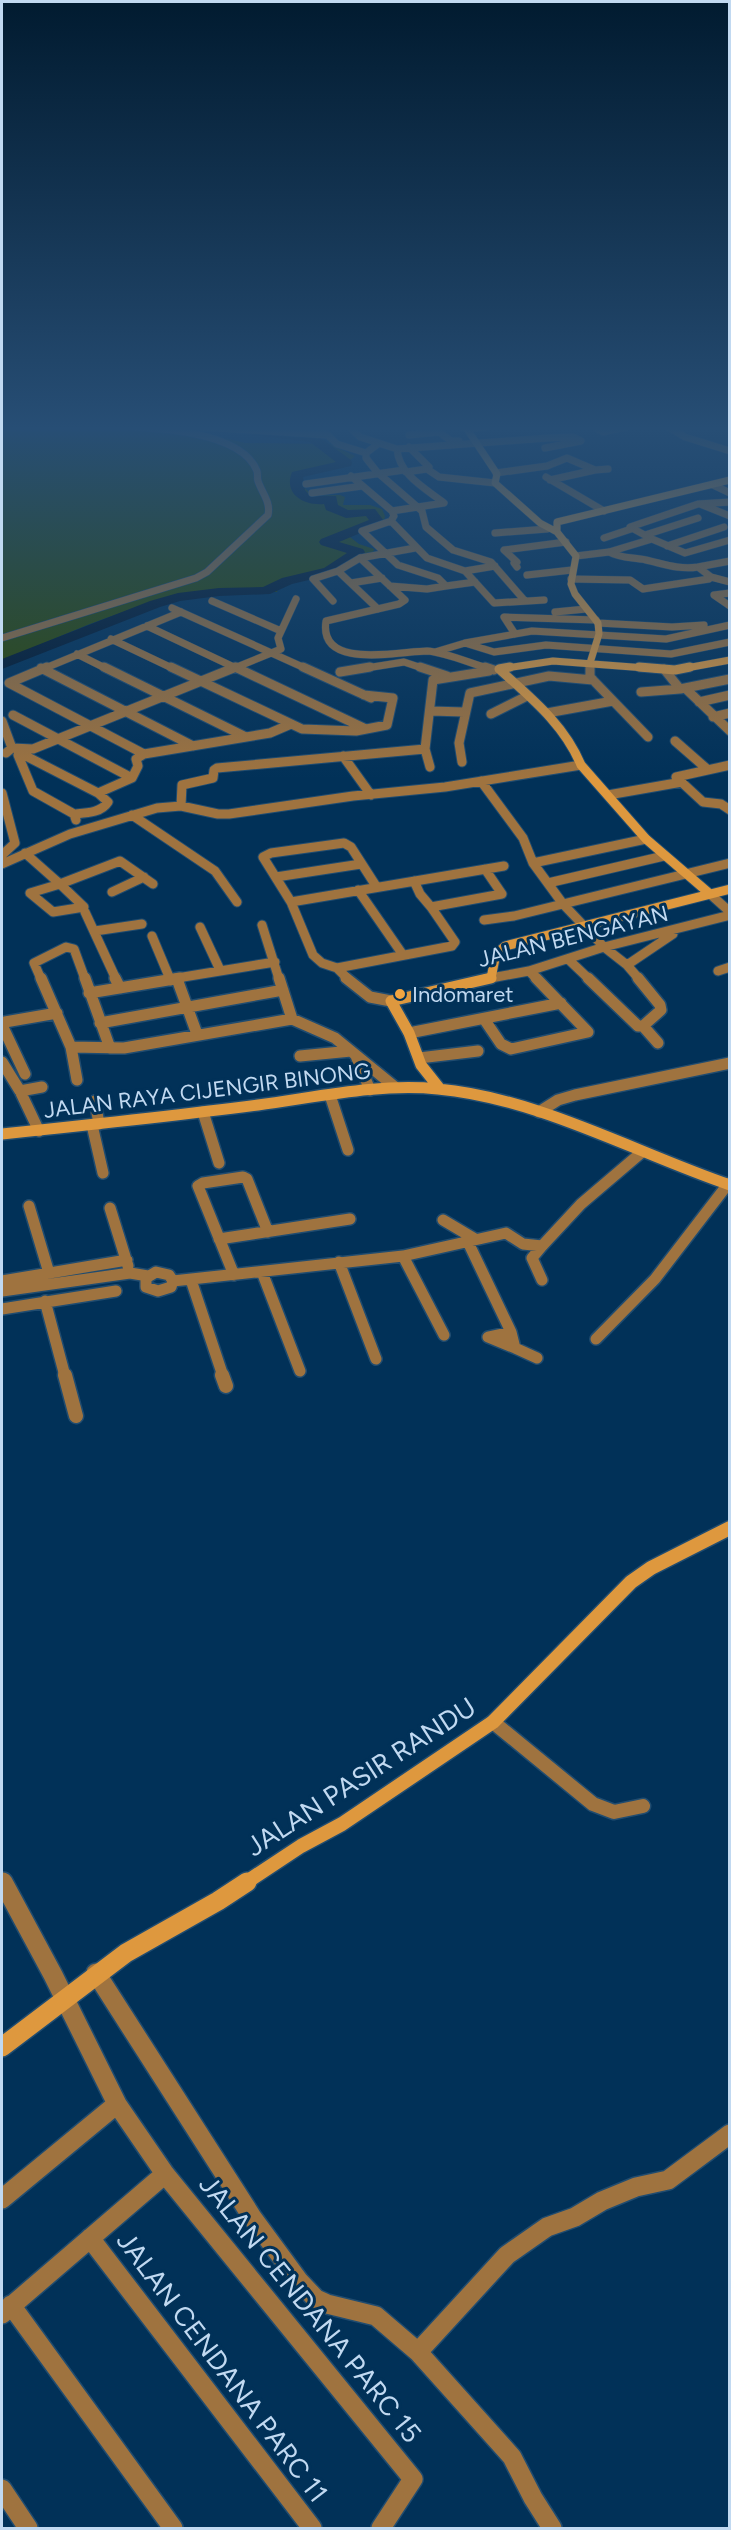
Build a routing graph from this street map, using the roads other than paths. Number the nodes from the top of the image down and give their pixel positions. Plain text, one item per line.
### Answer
1 (238, 543) edge
2 (376, 543) edge
3 (411, 543) edge
4 (445, 543) edge
5 (499, 543) edge
6 (558, 543) edge
7 (567, 543) edge
8 (632, 543) edge
9 (661, 543) edge
10 (677, 543) edge
11 (719, 543) edge
12 (667, 546) junction
13 (415, 548) junction
14 (504, 550) junction
15 (386, 552) junction
16 (609, 552) junction
17 (576, 556) junction
18 (360, 558) junction
19 (729, 561) edge
20 (495, 566) junction
21 (517, 567) dead end
22 (698, 567) junction
23 (572, 570) junction
24 (338, 571) junction
25 (465, 571) junction
26 (527, 575) dead end
27 (711, 577) junction
28 (382, 578) junction
29 (571, 579) junction
30 (475, 582) junction
31 (729, 582) edge
32 (351, 583) junction
33 (390, 586) junction
34 (446, 586) junction
35 (427, 589) junction
36 (729, 593) edge
37 (297, 599) dead end
38 (405, 600) junction
39 (543, 600) dead end
40 (212, 601) dead end
41 (333, 601) dead end
42 (525, 601) junction
43 (494, 603) junction
44 (729, 606) edge
45 (172, 608) dead end
46 (378, 609) junction
47 (586, 609) junction
48 (181, 612) junction
49 (504, 617) junction
50 (522, 617) junction
51 (597, 622) junction
52 (729, 624) edge
53 (147, 626) junction
54 (281, 631) junction
55 (515, 634) junction
56 (599, 634) junction
57 (2, 638) edge
58 (111, 639) junction
59 (729, 642) edge
60 (465, 643) junction
61 (596, 648) junction
62 (435, 652) junction
63 (271, 653) junction
64 (77, 654) junction
65 (729, 660) edge
66 (590, 663) junction
67 (235, 667) junction
68 (41, 668) junction
69 (496, 669) junction
70 (664, 669) junction
71 (340, 672) dead end
72 (452, 677) junction
73 (729, 679) edge
74 (594, 680) junction
75 (200, 681) junction
76 (513, 682) junction
77 (682, 688) junction
78 (641, 692) dead end
79 (729, 695) edge
80 (164, 696) junction
81 (527, 696) junction
82 (612, 701) junction
83 (699, 702) junction
84 (126, 711) junction
85 (431, 711) junction
86 (464, 712) junction
87 (548, 712) junction
88 (729, 713) edge
89 (490, 714) dead end
90 (13, 715) dead end
91 (713, 717) junction
92 (2, 722) edge
93 (291, 724) junction
94 (90, 726) junction
95 (366, 729) junction
96 (729, 730) edge
97 (246, 737) junction
98 (648, 738) dead end
99 (58, 739) junction
100 (675, 741) dead end
101 (193, 746) junction
102 (424, 749) junction
103 (12, 752) edge
104 (144, 754) junction
105 (343, 756) junction
106 (462, 762) dead end
107 (581, 765) junction
108 (729, 765) edge
109 (138, 766) junction
110 (430, 767) dead end
111 (707, 769) junction
112 (118, 770) junction
113 (132, 778) junction
114 (481, 782) junction
115 (682, 782) junction
116 (2, 793) edge
117 (98, 793) junction
118 (371, 795) junction
119 (608, 795) junction
120 (181, 806) junction
121 (729, 810) edge
122 (132, 815) junction
123 (646, 839) junction
124 (25, 853) junction
125 (2, 855) edge
126 (664, 856) junction
127 (533, 863) junction
128 (729, 863) edge
129 (2, 864) edge
130 (362, 864) junction
131 (504, 866) dead end
132 (485, 869) junction
133 (686, 874) junction
134 (144, 877) junction
135 (276, 877) junction
136 (414, 881) junction
137 (548, 883) junction
138 (59, 884) junction
139 (153, 884) dead end
140 (375, 886) junction
141 (729, 889) edge
142 (358, 890) junction
143 (112, 892) dead end
144 (710, 894) junction
145 (237, 902) dead end
146 (291, 902) junction
147 (563, 904) junction
148 (431, 907) junction
149 (85, 912) dead end
150 (729, 913) edge
151 (483, 920) dead end
152 (142, 924) dead end
153 (262, 925) dead end
154 (200, 927) dead end
155 (585, 928) junction
156 (682, 928) junction
157 (94, 931) junction
158 (152, 936) dead end
159 (604, 947) junction
160 (403, 956) junction
161 (568, 959) junction
162 (275, 962) junction
163 (627, 965) junction
164 (729, 967) edge
165 (337, 968) junction
166 (220, 970) junction
167 (529, 971) junction
168 (718, 971) dead end
169 (491, 978) junction
170 (173, 980) junction
171 (120, 988) junction
172 (283, 990) junction
173 (89, 993) junction
174 (391, 1001) junction
175 (561, 1003) junction
176 (187, 1006) junction
177 (57, 1013) junction
178 (292, 1019) junction
179 (484, 1019) junction
180 (99, 1023) junction
181 (2, 1025) edge
182 (643, 1026) junction
183 (409, 1033) junction
184 (197, 1034) junction
185 (658, 1042) dead end
186 (71, 1047) junction
187 (110, 1048) junction
188 (478, 1051) dead end
189 (353, 1053) junction
190 (300, 1056) dead end
191 (420, 1061) junction
192 (2, 1062) edge
193 (729, 1063) edge
194 (25, 1074) dead end
195 (77, 1080) dead end
196 (417, 1086) junction
197 (42, 1087) dead end
198 (396, 1087) junction
199 (440, 1089) junction
200 (370, 1090) junction
201 (20, 1091) junction
202 (330, 1095) junction
203 (94, 1101) dead end
204 (203, 1112) junction
205 (539, 1112) junction
206 (95, 1124) junction
207 (39, 1131) junction
208 (2, 1134) edge
209 (348, 1150) dead end
210 (642, 1152) junction
211 (219, 1163) dead end
212 (103, 1173) dead end
213 (729, 1184) edge
214 (30, 1206) dead end
215 (110, 1208) dead end
216 (350, 1219) dead end
217 (443, 1220) dead end
218 (457, 1228) junction
219 (268, 1232) junction
220 (219, 1239) junction
221 (471, 1240) junction
222 (523, 1244) junction
223 (542, 1246) junction
224 (432, 1249) junction
225 (402, 1256) junction
226 (532, 1258) junction
227 (339, 1262) junction
228 (128, 1266) junction
229 (262, 1272) junction
230 (49, 1273) junction
231 (234, 1275) junction
232 (148, 1276) junction
233 (191, 1280) junction
234 (542, 1280) dead end
235 (2, 1281) edge
236 (173, 1281) junction
237 (2, 1291) edge
238 (116, 1292) dead end
239 (45, 1301) junction
240 (2, 1309) edge
241 (512, 1332) junction
242 (444, 1335) dead end
243 (596, 1339) dead end
244 (515, 1348) junction
245 (537, 1358) dead end
246 (376, 1359) dead end
247 (300, 1371) dead end
248 (226, 1386) dead end
249 (76, 1416) dead end
250 (729, 1528) edge
251 (493, 1722) junction
252 (643, 1806) dead end
253 (2, 1880) edge
254 (96, 1973) junction
255 (65, 1998) junction
256 (2, 2047) edge
257 (117, 2104) junction
258 (729, 2134) edge
259 (165, 2174) junction
260 (2, 2199) edge
261 (90, 2238) junction
262 (7, 2309) edge
263 (418, 2352) junction
264 (2, 2489) edge
265 (28, 2529) edge
266 (173, 2529) edge
267 (312, 2529) edge
268 (381, 2529) edge
269 (552, 2529) edge

1 - 57 street
2 - 15 street
3 - 13 street
4 - 20 street
5 - 14 street
6 - 14 street
7 - 17 street
8 - 16 street
9 - 12 street
10 - 12 street
11 - 12 street
13 - 15 street
13 - 25 street
14 - 21 street
15 - 18 street
15 - 34 street
16 - 17 street
16 - 22 street
17 - 23 street
18 - 24 street
18 - 28 street
19 - 22 street
20 - 25 street
20 - 42 street
22 - 27 street
23 - 26 street
23 - 29 street
24 - 32 street
24 - 41 street
25 - 30 street
27 - 29 street
27 - 31 street
28 - 32 street
28 - 33 street
29 - 47 street
30 - 34 street
30 - 43 street
32 - 46 street
33 - 35 street
33 - 38 street
34 - 35 street
35 - 38 street
36 - 44 street
37 - 54 street
38 - 46 street
39 - 42 street
40 - 54 street
42 - 43 street
43 - 49 street
45 - 48 street
46 - 62 street
47 - 50 street
47 - 51 street
48 - 53 street
48 - 63 street
49 - 50 street
49 - 55 street
50 - 51 street
51 - 52 street
51 - 56 street
52 - 56 street
53 - 58 street
53 - 67 street
54 - 63 street
55 - 56 street
55 - 60 street
56 - 61 street
58 - 64 street
58 - 75 street
59 - 61 street
60 - 61 street
60 - 62 street
61 - 66 street
62 - 69 street
63 - 67 street
63 - 95 street
64 - 68 street
64 - 80 street
65 - 70 street
66 - 69 street
66 - 70 street
66 - 74 street
67 - 75 street
67 - 95 street
68 - 84 street
68 - 94 street
69 - 72 street
69 - 76 street
70 - 77 street
71 - 72 street
72 - 85 street
73 - 77 street
74 - 76 street
74 - 82 street
75 - 80 street
75 - 93 street
76 - 81 street
76 - 86 street
77 - 78 street
77 - 83 street
79 - 83 street
80 - 84 street
80 - 97 street
81 - 87 street
81 - 89 street
82 - 87 street
82 - 98 street
83 - 91 street
84 - 94 street
84 - 101 street
85 - 86 street
85 - 102 street
86 - 106 street
87 - 107 street
88 - 91 street
90 - 99 street
91 - 96 street
92 - 103 street
93 - 95 street
93 - 97 street
94 - 99 street
94 - 104 street
97 - 101 street
99 - 103 street
99 - 112 street
100 - 111 street
101 - 104 street
102 - 105 street
102 - 110 street
103 - 117 street
103 - 117 street
104 - 109 street
105 - 118 street
105 - 120 street
107 - 114 street
107 - 119 street
108 - 111 street
109 - 112 street
109 - 113 street
111 - 115 street
112 - 113 street
113 - 117 street
114 - 118 street
114 - 127 street
115 - 119 street
115 - 121 street
116 - 125 street
118 - 120 street
119 - 123 street
120 - 122 street
122 - 124 street
122 - 145 street
123 - 126 street
123 - 127 street
124 - 129 street
124 - 138 street
126 - 133 street
126 - 137 street
127 - 137 street
128 - 133 street
130 - 135 street
130 - 135 street
130 - 140 street
131 - 132 street
132 - 136 street
132 - 148 street
133 - 144 street
133 - 147 street
134 - 138 street
134 - 139 street
134 - 143 street
135 - 146 street
136 - 140 street
136 - 148 street
137 - 147 street
138 - 138 street
140 - 142 street
141 - 144 street
142 - 146 street
142 - 160 street
144 - 150 street
144 - 155 street
146 - 165 street
147 - 151 street
147 - 155 street
148 - 160 street
149 - 157 street
150 - 156 street, JALAN BENGAYAN
152 - 157 street
153 - 162 street
154 - 166 street
155 - 159 street
155 - 169 street
156 - 159 street, JALAN BENGAYAN
156 - 163 street
157 - 171 street
158 - 170 street
159 - 161 street, JALAN BENGAYAN
159 - 163 street
160 - 165 street
161 - 167 street, JALAN BENGAYAN
161 - 182 street
162 - 166 street
162 - 172 street
163 - 182 street
164 - 168 street
165 - 174 street
166 - 170 street
167 - 169 street, JALAN BENGAYAN
167 - 175 street
169 - 174 street, JALAN BENGAYAN
170 - 171 street
170 - 176 street
171 - 173 street
172 - 176 street
172 - 178 street
173 - 177 street
173 - 180 street
174 - 183 street
175 - 179 street
175 - 179 street
176 - 180 street
176 - 184 street
177 - 181 street
177 - 186 street
178 - 184 street
178 - 189 street
179 - 183 street
180 - 187 street
181 - 194 street
182 - 185 street
183 - 191 street
184 - 187 street
186 - 187 street
186 - 195 street
188 - 191 street
189 - 190 street
189 - 198 street
189 - 200 street
191 - 196 street
191 - 199 street
192 - 201 street
193 - 205 street
196 - 198 street, JALAN RAYA CIJENGIR BINONG
196 - 199 street, JALAN RAYA CIJENGIR BINONG
197 - 201 street
198 - 200 street, JALAN RAYA CIJENGIR BINONG
199 - 205 street, JALAN RAYA CIJENGIR BINONG
200 - 202 street, JALAN RAYA CIJENGIR BINONG
201 - 207 street
202 - 204 street, JALAN RAYA CIJENGIR BINONG
202 - 209 street
203 - 206 street
204 - 206 street, JALAN RAYA CIJENGIR BINONG
204 - 211 street
205 - 210 street, JALAN RAYA CIJENGIR BINONG
206 - 207 street, JALAN RAYA CIJENGIR BINONG
206 - 212 street
207 - 208 street, JALAN RAYA CIJENGIR BINONG
210 - 213 street, JALAN RAYA CIJENGIR BINONG
210 - 223 street
213 - 243 street
214 - 230 street
215 - 228 street
216 - 219 street
217 - 218 street
218 - 221 street
218 - 224 street
219 - 220 street
219 - 220 street
220 - 231 street
221 - 222 street
221 - 224 street
221 - 241 street
222 - 223 street
222 - 226 street
223 - 226 street
224 - 225 street
225 - 227 street
225 - 242 street
226 - 234 street
227 - 229 street
227 - 246 street
228 - 230 street
228 - 232 street
228 - 237 street
229 - 231 street
229 - 247 street
230 - 235 street
231 - 233 street
232 - 236 street
232 - 236 street
233 - 236 street
233 - 248 street
238 - 239 street
239 - 240 street
239 - 249 street
241 - 244 street
241 - 244 street
244 - 245 street
250 - 251 street, JALAN PASIR RANDU
251 - 252 street
251 - 254 street, JALAN PASIR RANDU
253 - 255 street, JALAN CENDANA PARC 15
254 - 255 street, JALAN PASIR RANDU
254 - 263 street
255 - 256 street, JALAN PASIR RANDU
255 - 257 street, JALAN CENDANA PARC 15
257 - 259 street, JALAN CENDANA PARC 15
257 - 260 street
258 - 263 street
259 - 261 street
259 - 268 street, JALAN CENDANA PARC 15
261 - 262 street
261 - 267 street, JALAN CENDANA PARC 11
262 - 266 street
263 - 269 street
264 - 265 street

